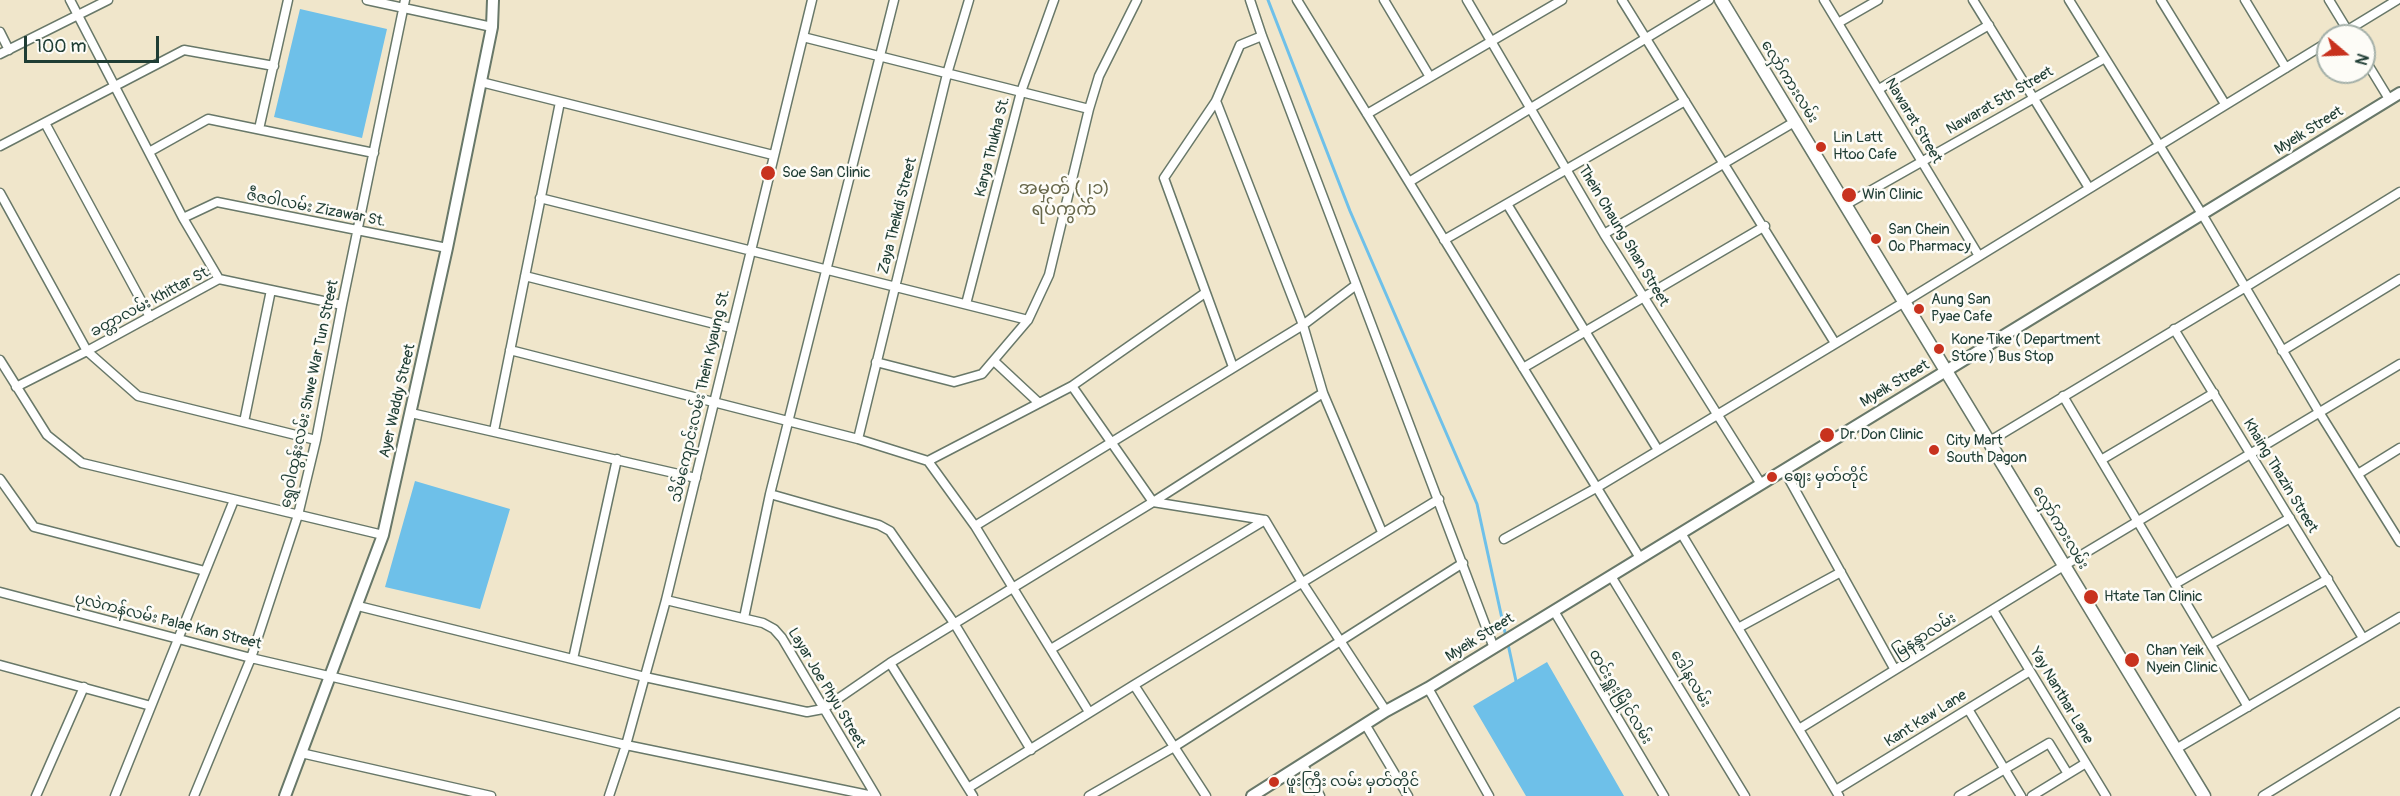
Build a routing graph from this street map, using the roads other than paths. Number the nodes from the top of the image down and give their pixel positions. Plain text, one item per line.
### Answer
1 (70, 0) edge
2 (108, 0) edge
3 (288, 0) edge
4 (367, 0) edge
5 (493, 0) edge
6 (812, 0) edge
7 (894, 0) edge
8 (969, 0) edge
9 (1054, 0) edge
10 (1137, 0) edge
11 (1250, 0) edge
12 (1297, 0) edge
13 (1384, 0) edge
14 (1467, 0) edge
15 (1562, 0) edge
16 (1622, 0) edge
17 (1709, 0) edge
18 (1721, 0) edge
19 (1824, 0) edge
20 (1878, 0) edge
21 (1973, 0) edge
22 (2070, 0) edge
23 (2161, 0) edge
24 (2245, 0) edge
25 (2330, 0) edge
26 (2397, 0) edge
27 (405, 4) edge
28 (78, 15) junction
29 (1838, 23) junction
30 (2344, 24) edge
31 (2362, 24) edge
32 (1989, 25) junction
33 (492, 27) junction
34 (0, 32) edge
35 (1262, 36) junction
36 (802, 37) junction
37 (1646, 38) junction
38 (1491, 41) junction
39 (2316, 49) edge
40 (9, 50) junction
41 (0, 54) edge
42 (881, 57) junction
43 (2105, 57) junction
44 (274, 66) junction
45 (2286, 68) junction
46 (947, 74) junction
47 (1430, 77) junction
48 (2376, 77) edge
49 (481, 82) junction
50 (115, 86) junction
51 (1878, 89) junction
52 (1021, 92) junction
53 (2400, 93) edge
54 (2034, 98) junction
55 (2389, 99) junction
56 (1216, 101) junction
57 (1685, 101) junction
58 (560, 102) junction
59 (2225, 105) junction
60 (1531, 108) junction
61 (1089, 109) junction
62 (1367, 114) junction
63 (1796, 121) junction
64 (45, 123) junction
65 (259, 129) junction
66 (0, 146) edge
67 (2159, 146) junction
68 (149, 152) junction
69 (374, 153) junction
70 (773, 155) junction
71 (1922, 162) junction
72 (1724, 164) junction
73 (1567, 169) junction
74 (1409, 182) junction
75 (2089, 188) junction
76 (2400, 192) edge
77 (0, 193) edge
78 (540, 198) junction
79 (1507, 204) junction
80 (1846, 204) junction
81 (2202, 214) junction
82 (183, 218) junction
83 (1765, 226) junction
84 (358, 231) junction
85 (1604, 234) junction
86 (1444, 240) junction
87 (447, 248) junction
88 (750, 250) junction
89 (1979, 256) junction
90 (827, 270) junction
91 (525, 276) junction
92 (219, 279) junction
93 (2400, 279) edge
94 (1356, 285) junction
95 (895, 287) junction
96 (2244, 288) junction
97 (270, 290) junction
98 (1205, 292) junction
99 (1644, 297) junction
100 (1906, 301) junction
101 (966, 304) junction
102 (342, 305) junction
103 (150, 317) junction
104 (1028, 320) junction
105 (1303, 325) junction
106 (731, 328) junction
107 (2174, 329) junction
108 (1585, 331) junction
109 (1836, 343) junction
110 (510, 350) junction
111 (87, 351) junction
112 (2282, 351) junction
113 (0, 360) edge
114 (994, 361) junction
115 (876, 362) junction
116 (2400, 364) edge
117 (1233, 367) junction
118 (1523, 368) junction
119 (1947, 370) junction
120 (1072, 386) junction
121 (16, 387) junction
122 (1323, 393) junction
123 (2214, 393) junction
124 (2063, 396) junction
125 (713, 403) junction
126 (1039, 403) junction
127 (2319, 412) junction
128 (411, 413) junction
129 (1717, 415) junction
130 (244, 422) junction
131 (788, 422) junction
132 (494, 431) junction
133 (316, 440) junction
134 (858, 440) junction
135 (1990, 441) junction
136 (1112, 442) junction
137 (2400, 448) edge
138 (1658, 450) junction
139 (2251, 454) junction
140 (617, 459) junction
141 (2101, 460) junction
142 (928, 461) junction
143 (1784, 470) junction
144 (2358, 474) junction
145 (696, 478) junction
146 (0, 479) edge
147 (1761, 484) junction
148 (1596, 488) junction
149 (770, 494) junction
150 (1439, 499) junction
151 (234, 500) junction
152 (1153, 502) junction
153 (298, 515) junction
154 (2290, 518) junction
155 (1265, 520) junction
156 (2138, 522) junction
157 (975, 526) junction
158 (1382, 532) junction
159 (1681, 533) junction
160 (383, 535) junction
161 (1504, 539) dead end
162 (2400, 542) edge
163 (1640, 558) junction
164 (1463, 563) junction
165 (2065, 565) junction
166 (205, 571) junction
167 (1841, 572) junction
168 (1611, 576) junction
169 (2328, 579) junction
170 (1303, 584) junction
171 (2175, 584) junction
172 (1013, 588) junction
173 (0, 592) edge
174 (666, 600) junction
175 (358, 606) junction
176 (1993, 610) junction
177 (1554, 611) junction
178 (2400, 617) edge
179 (744, 618) junction
180 (954, 623) junction
181 (1738, 628) junction
182 (2363, 638) junction
183 (178, 639) junction
184 (1340, 640) junction
185 (2211, 644) junction
186 (1494, 648) junction
187 (1051, 649) junction
188 (251, 658) junction
189 (573, 659) junction
190 (890, 663) junction
191 (0, 665) edge
192 (1895, 670) junction
193 (2030, 671) junction
194 (331, 674) junction
195 (645, 677) junction
196 (1134, 686) junction
197 (84, 687) junction
198 (1428, 688) junction
199 (151, 706) junction
200 (2248, 707) junction
201 (823, 709) junction
202 (1968, 709) junction
203 (1386, 711) junction
204 (1089, 712) junction
205 (2400, 712) edge
206 (1365, 724) junction
207 (1799, 729) junction
208 (626, 745) junction
209 (1174, 747) junction
210 (2176, 749) junction
211 (1031, 750) junction
212 (301, 753) junction
213 (2086, 763) junction
214 (1303, 765) junction
215 (2004, 769) junction
216 (2068, 774) junction
217 (970, 792) edge
218 (1837, 793) edge
219 (36, 796) edge
220 (115, 796) edge
221 (194, 796) edge
222 (285, 796) edge
223 (491, 796) edge
224 (609, 796) edge
225 (874, 796) edge
226 (1089, 796) edge
227 (1206, 796) edge
228 (1252, 796) edge
229 (1320, 796) edge
230 (1408, 796) edge
231 (1489, 796) edge
232 (1664, 796) edge
233 (1746, 796) edge
234 (1959, 796) edge
235 (2021, 796) edge
236 (2032, 796) edge
237 (2106, 796) edge
238 (2204, 796) edge
239 (2263, 796) edge

1 - 28 street
2 - 28 street
3 - 44 street
4 - 27 street
5 - 33 street, Ayer Waddy Street
6 - 36 street, သိမ်ကျောင်းလမ်း Thein Kyaung St.
7 - 42 street
8 - 46 street, Zaya Theikdi Street
9 - 52 street, Karya Thukha St.
10 - 61 street
11 - 35 street
12 - 62 street
13 - 47 street
14 - 38 street, Thein Chaung Shan Street
15 - 38 street
16 - 37 street
17 - 37 street
18 - 63 main road, လှော်ကားလမ်း
19 - 29 street, Nawarat Street
20 - 29 street
21 - 32 street
22 - 43 street
23 - 59 street
24 - 45 street
25 - 30 street
26 - 31 street
27 - 33 street
27 - 69 street, ရွှေဝါထွန်းလမ်း Shwe War Tun Street
28 - 40 street
28 - 50 street
29 - 51 street, Nawarat Street
32 - 51 street
32 - 54 street
33 - 49 street, Ayer Waddy Street
34 - 40 street
35 - 56 street
35 - 94 street
36 - 42 street
36 - 70 street, သိမ်ကျောင်းလမ်း Thein Kyaung St.
37 - 57 street
37 - 60 street
38 - 47 street
38 - 60 street, Thein Chaung Shan Street
39 - 45 street
40 - 41 street
42 - 46 street
42 - 90 street
43 - 54 street, Nawarat 5th Street
43 - 67 street
44 - 50 street
44 - 65 street
45 - 59 street
46 - 52 street
46 - 95 street, Zaya Theikdi Street
47 - 62 street
48 - 55 street
49 - 58 street
49 - 87 street, Ayer Waddy Street
50 - 64 street
50 - 68 street
51 - 71 street, Nawarat Street
52 - 61 street
52 - 101 street, Karya Thukha St.
53 - 55 street, Myeik Street
54 - 71 street, Nawarat 5th Street
54 - 75 street
55 - 81 street, Myeik Street
56 - 98 street
56 - 105 street
57 - 72 street
57 - 73 street
58 - 70 street
58 - 78 street
59 - 67 street
60 - 73 street, Thein Chaung Shan Street
60 - 74 street
61 - 104 street
62 - 74 street
63 - 72 street
63 - 80 main road, လှော်ကားလမ်း
64 - 66 street
64 - 103 street
65 - 68 street
65 - 69 street
67 - 75 street
67 - 81 street
68 - 82 street
69 - 84 street, ရွှေဝါထွန်းလမ်း Shwe War Tun Street
70 - 88 street, သိမ်ကျောင်းလမ်း Thein Kyaung St.
71 - 80 street, Nawarat 5th Street
71 - 89 street, Nawarat Street
72 - 83 street
72 - 85 street
73 - 79 street
73 - 85 street, Thein Chaung Shan Street
74 - 86 street
75 - 89 street
76 - 96 street
77 - 111 street
78 - 88 street
78 - 91 street
79 - 86 street
79 - 108 street
80 - 100 main road, လှော်ကားလမ်း
81 - 96 street
81 - 119 street, Myeik Street
82 - 84 street, ဇီဇဝါလမ်း Zizawar St.
82 - 92 street
83 - 99 street
83 - 109 street
84 - 87 street, ဇီဇဝါလမ်း Zizawar St.
84 - 102 street, ရွှေဝါထွန်းလမ်း Shwe War Tun Street
85 - 99 street, Thein Chaung Shan Street
86 - 118 street
87 - 128 street, Ayer Waddy Street
88 - 90 street
88 - 106 street, သိမ်ကျောင်းလမ်း Thein Kyaung St.
89 - 100 street
90 - 95 street
90 - 131 street
91 - 106 street
91 - 110 street
92 - 97 street, ခတ္တာလမ်း Khittar St.
92 - 103 street, ခတ္တာလမ်း Khittar St.
93 - 112 street
94 - 105 street
94 - 150 street
95 - 101 street
95 - 115 street, Zaya Theikdi Street
96 - 107 street
96 - 112 street
97 - 102 street, ခတ္တာလမ်း Khittar St.
97 - 130 street
98 - 117 street
98 - 120 street
99 - 108 street
99 - 129 street, Thein Chaung Shan Street
100 - 109 street
100 - 119 main road, လှော်ကားလမ်း
101 - 104 street
102 - 133 street, ရွှေဝါထွန်းလမ်း Shwe War Tun Street
103 - 111 street, ခတ္တာလမ်း Khittar St.
104 - 114 street
105 - 117 street
105 - 122 street
106 - 125 street, သိမ်ကျောင်းလမ်း Thein Kyaung St.
107 - 123 street, Khaing Thazin Street
107 - 124 street
108 - 118 street
108 - 138 street
109 - 129 street
110 - 125 street
110 - 132 street
111 - 121 street, ခတ္တာလမ်း Khittar St.
111 - 130 street
112 - 127 street
113 - 121 street
114 - 115 street
114 - 126 street
115 - 134 street, Zaya Theikdi Street
116 - 127 street, မြနန္ဒာလမ်း
117 - 136 street
118 - 148 street
119 - 135 main road, လှော်ကားလမ်း
119 - 143 street, Myeik Street
120 - 126 street
120 - 136 street
121 - 151 street
122 - 152 street
122 - 158 street
123 - 139 street, Khaing Thazin Street
123 - 141 street
124 - 135 street
124 - 141 street
125 - 131 street
125 - 145 street, သိမ်ကျောင်းလမ်း Thein Kyaung St.
126 - 142 street
127 - 139 street, မြနန္ဒာလမ်း
127 - 144 street
128 - 132 street
128 - 160 street, Ayer Waddy Street
129 - 138 street
129 - 147 street, Thein Chaung Shan Street
130 - 133 street
131 - 134 street
131 - 149 street
132 - 140 street
133 - 153 street, ရွှေဝါထွန်းလမ်း Shwe War Tun Street
134 - 142 street
135 - 165 main road, လှော်ကားလမ်း
136 - 152 street
136 - 157 street
137 - 144 street
138 - 148 street
139 - 154 street, Khaing Thazin Street
139 - 156 street, မြနန္ဒာလမ်း
140 - 145 street
140 - 189 street
141 - 156 street
142 - 157 street
143 - 147 street, Myeik Street
143 - 167 street
144 - 162 street
145 - 174 street, သိမ်ကျောင်းလမ်း Thein Kyaung St.
146 - 166 street
147 - 159 street, Myeik Street
148 - 161 street
148 - 163 street
149 - 179 street
149 - 180 street
150 - 158 street
150 - 164 street
151 - 153 street
151 - 166 street
152 - 155 street
152 - 172 street
153 - 160 street
153 - 188 street, ရွှေဝါထွန်းလမ်း Shwe War Tun Street
154 - 169 street, Khaing Thazin Street
154 - 171 street
155 - 170 street
155 - 187 street
156 - 165 street, မြနန္ဒာလမ်း
156 - 171 street
157 - 172 street
158 - 170 street
159 - 163 street, Myeik Street
159 - 181 street
160 - 175 street, Ayer Waddy Street
163 - 168 street, Myeik Street
164 - 184 street
164 - 186 street
165 - 176 street, မြနန္ဒာလမ်း
165 - 210 main road, လှော်ကားလမ်း
166 - 183 street
167 - 181 street
167 - 192 street
168 - 177 street, Myeik Street
168 - 233 street, ဒေါနလမ်း
169 - 182 street, Khaing Thazin Street
169 - 185 street
170 - 184 street
170 - 196 street
171 - 185 street
172 - 180 street
172 - 187 street
173 - 183 street, ပုလဲကန်လမ်း Palae Kan Street
174 - 179 street, Layar Joe Phyu Street
174 - 195 street, သိမ်ကျောင်းလမ်း Thein Kyaung St.
175 - 189 street
175 - 194 street, Ayer Waddy Street
176 - 192 street, မြနန္ဒာလမ်း
176 - 193 street, Yay Nanthar Lane
177 - 186 street, Myeik Street
177 - 232 street, ထင်းရှူးမြိုင်လမ်း
178 - 182 street
179 - 201 street, Layar Joe Phyu Street
180 - 190 street
180 - 211 street
181 - 207 street
182 - 200 street
183 - 188 street, ပုလဲကန်လမ်း Palae Kan Street
183 - 199 street
184 - 203 street
184 - 209 street
185 - 200 street
186 - 198 street, Myeik Street
187 - 204 street
188 - 194 street, ပုလဲကန်လမ်း Palae Kan Street
188 - 221 street, ရွှေဝါထွန်းလမ်း Shwe War Tun Street
189 - 195 street
190 - 201 street
190 - 217 street
191 - 197 street
192 - 207 street, မြနန္ဒာလမ်း
193 - 202 street, Kant Kaw Lane
193 - 213 street, Yay Nanthar Lane
194 - 208 street, ပုလဲကန်လမ်း Palae Kan Street
194 - 212 street, Ayer Waddy Street
195 - 201 street
195 - 208 street, သိမ်ကျောင်းလမ်း Thein Kyaung St.
196 - 204 street
196 - 209 street
197 - 199 street
197 - 219 street
198 - 203 street, Myeik Street
198 - 231 street
199 - 220 street
200 - 210 street
201 - 225 street, Layar Joe Phyu Street
202 - 215 street
202 - 218 street, Kant Kaw Lane
203 - 206 street, Myeik Street
204 - 211 street
205 - 239 street
206 - 214 street, Myeik Street
206 - 230 street
207 - 218 street
208 - 224 street, သိမ်ကျောင်းလမ်း Thein Kyaung St.
208 - 225 street, ပုလဲကန်လမ်း Palae Kan Street
209 - 226 street
209 - 227 street
210 - 238 main road, လှော်ကားလမ်း
211 - 217 street
212 - 222 street, Ayer Waddy Street
212 - 223 street
213 - 216 street
213 - 237 street, Yay Nanthar Lane
214 - 228 street, Myeik Street
214 - 229 street
215 - 216 street
215 - 234 street
215 - 235 street
216 - 236 street

